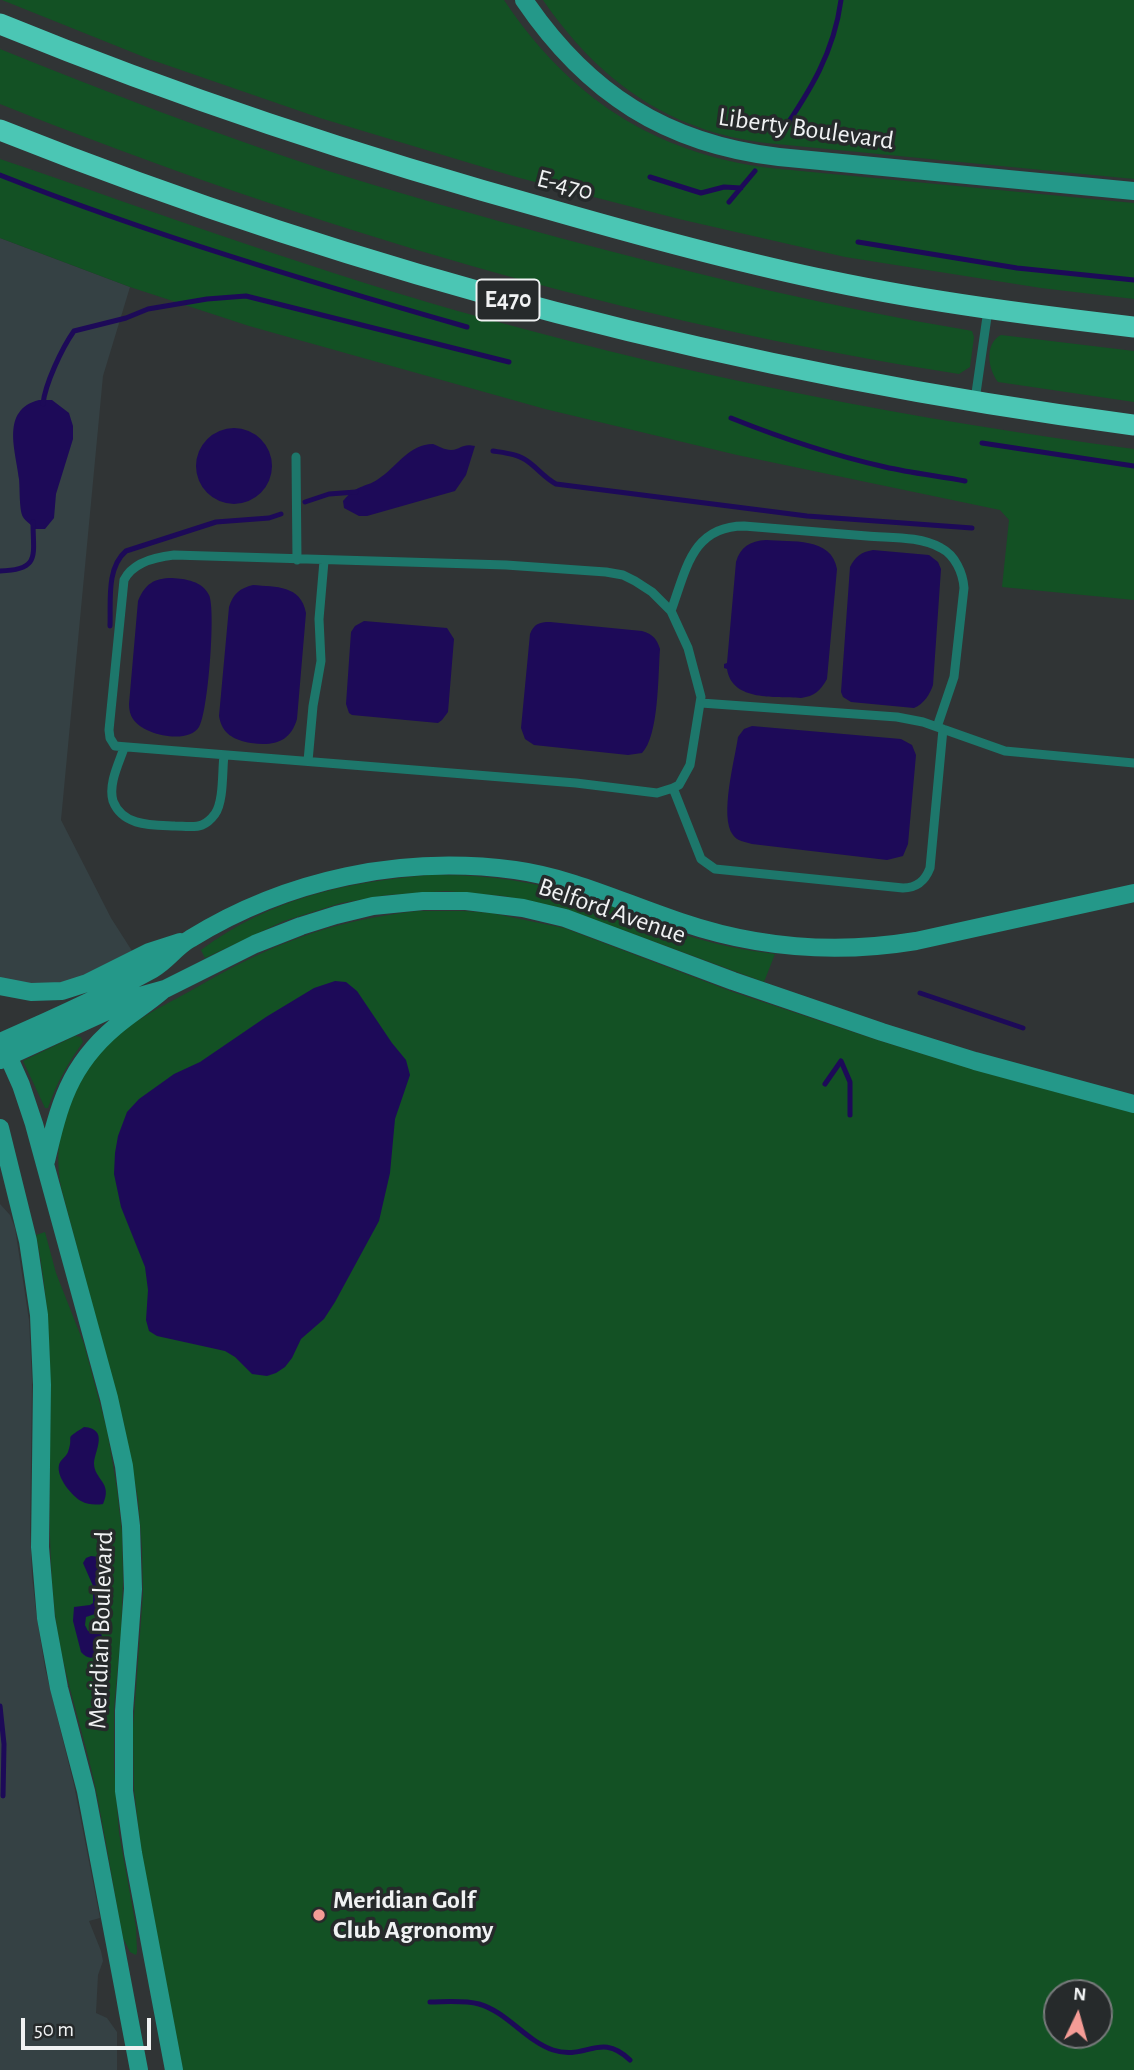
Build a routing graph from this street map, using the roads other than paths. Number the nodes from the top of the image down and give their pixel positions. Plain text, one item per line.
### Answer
1 (524, 0) edge
2 (0, 24) edge
3 (0, 130) edge
4 (1134, 191) edge
5 (988, 308) junction
6 (1134, 327) edge
7 (974, 401) junction
8 (1134, 425) edge
9 (296, 457) dead end
10 (297, 560) junction
11 (324, 561) junction
12 (671, 611) junction
13 (701, 702) junction
14 (940, 728) junction
15 (124, 748) junction
16 (224, 755) junction
17 (308, 761) junction
18 (1134, 763) edge
19 (673, 788) junction
20 (1134, 893) edge
21 (190, 938) junction
22 (0, 986) edge
23 (165, 989) junction
24 (2, 1048) edge
25 (1134, 1104) edge
26 (0, 1128) edge
27 (46, 1166) junction
28 (139, 2070) edge
29 (174, 2070) edge

1 - 4 main road, Liberty Boulevard
2 - 5 highway, E-470
3 - 7 highway, E470
5 - 6 highway, E-470
5 - 7 lane
7 - 8 highway, E470
9 - 10 lane
10 - 11 lane
10 - 15 lane
11 - 12 lane
11 - 17 lane
12 - 13 lane
12 - 14 lane
13 - 14 lane
13 - 19 lane
14 - 18 lane
14 - 19 lane
15 - 16 lane
15 - 16 lane
16 - 17 lane
17 - 19 lane
20 - 21 main road, Belford Avenue
21 - 22 main road
21 - 24 main road, Belford Avenue
23 - 24 main road, Belford Avenue
23 - 25 main road, Belford Avenue
23 - 27 main road
24 - 27 main road, Meridian Boulevard
26 - 28 main road, Meridian Boulevard
27 - 29 main road, Meridian Boulevard

